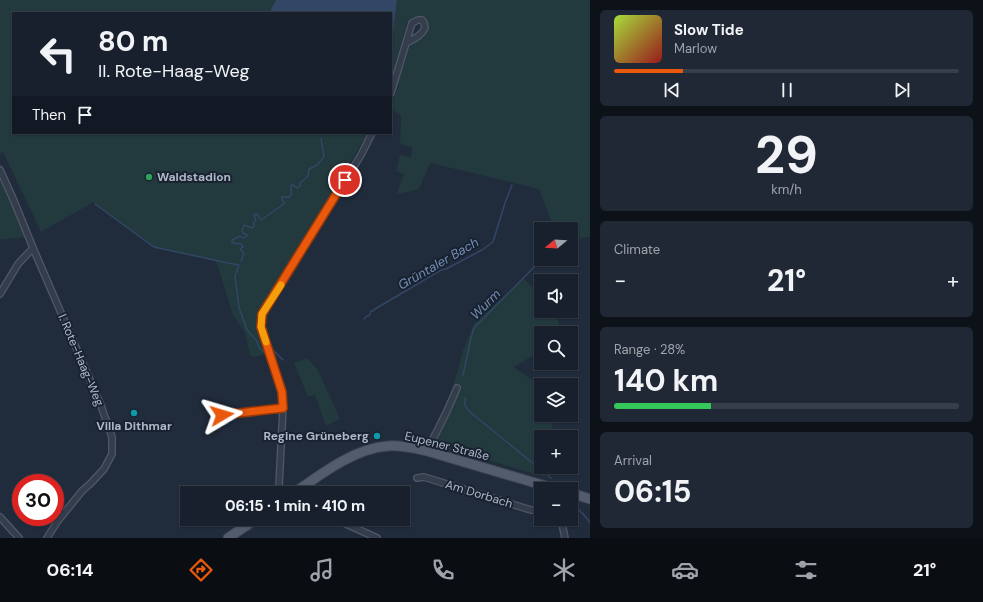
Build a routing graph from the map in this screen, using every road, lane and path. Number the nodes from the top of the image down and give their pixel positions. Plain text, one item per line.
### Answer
1 (406, 43) dead end
2 (392, 90) edge
3 (372, 134) edge
4 (0, 170) edge
5 (33, 248) junction
6 (0, 294) edge
7 (457, 388) dead end
8 (283, 408) junction
9 (222, 415) dead end
10 (427, 451) junction
11 (417, 478) dead end
12 (534, 483) edge
13 (279, 486) edge
14 (305, 486) edge
15 (578, 495) edge
16 (590, 499) edge
17 (534, 510) edge
18 (0, 517) edge
19 (246, 526) edge
20 (350, 526) edge
21 (562, 526) edge
22 (19, 538) edge
23 (47, 538) edge
24 (228, 538) edge
25 (377, 538) edge
26 (565, 538) edge

1 - 2 street
3 - 8 street
4 - 5 street, I. Rote-Haag-Weg
5 - 6 street
5 - 23 street, I. Rote-Haag-Weg
7 - 10 street
8 - 9 street
8 - 13 street
10 - 12 main road, Eupener Straße
10 - 14 main road, Eupener Straße
11 - 17 street, Am Dorbach
15 - 16 main road
18 - 22 street
19 - 24 main road
20 - 25 street
21 - 26 street

